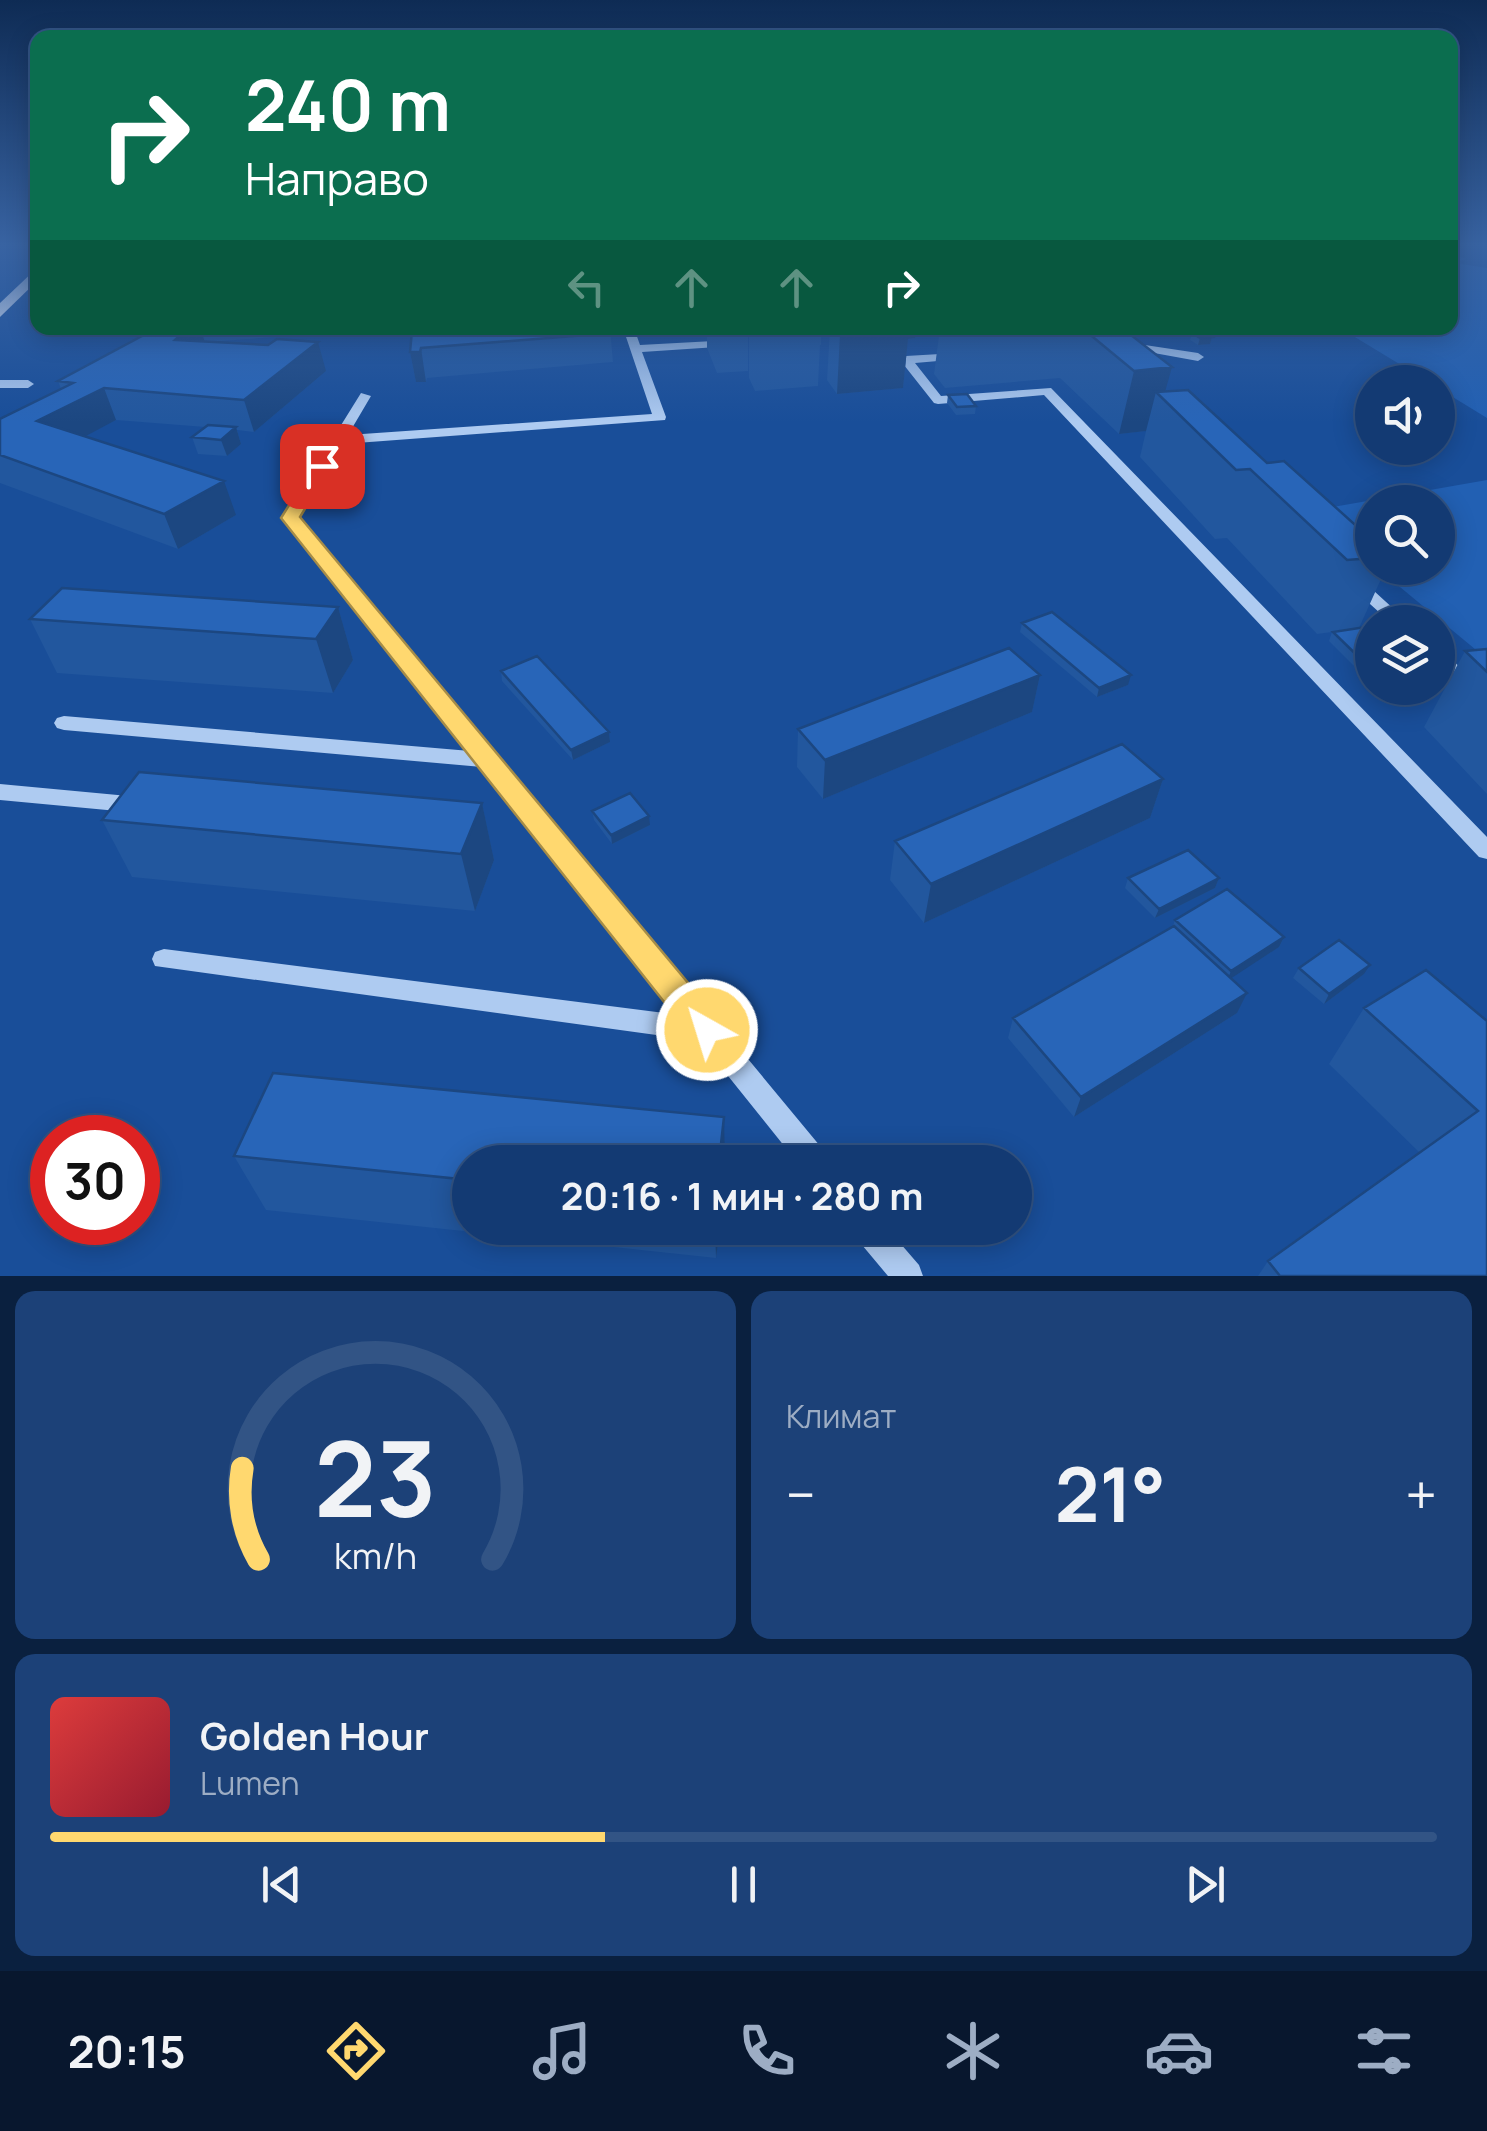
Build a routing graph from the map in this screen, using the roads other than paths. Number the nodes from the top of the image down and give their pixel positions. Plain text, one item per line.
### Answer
1 (630, 335) edge
2 (716, 335) edge
3 (754, 341) dead end
4 (1104, 342) edge
5 (720, 344) junction
6 (635, 349) junction
7 (982, 355) dead end
8 (1198, 357) dead end
9 (906, 360) junction
10 (888, 362) dead end
11 (0, 384) edge
12 (28, 384) dead end
13 (365, 396) dead end
14 (338, 440) junction
15 (1342, 570) edge
16 (1381, 605) edge
17 (1455, 672) edge
18 (1487, 701) edge
19 (64, 724) dead end
20 (488, 760) junction
21 (0, 792) edge
22 (160, 808) edge
23 (1487, 851) edge
24 (164, 959) dead end
25 (707, 1030) junction
26 (801, 1145) edge
27 (882, 1245) edge
28 (908, 1276) edge

1 - 6 street
2 - 5 street
3 - 5 street
4 - 8 street
5 - 6 street
6 - 14 street
7 - 9 street
9 - 10 street
9 - 23 street
11 - 12 street
13 - 14 street
14 - 20 street
15 - 16 street
17 - 18 street
19 - 20 street
20 - 25 street
21 - 22 street
24 - 25 street
25 - 26 street
27 - 28 street

